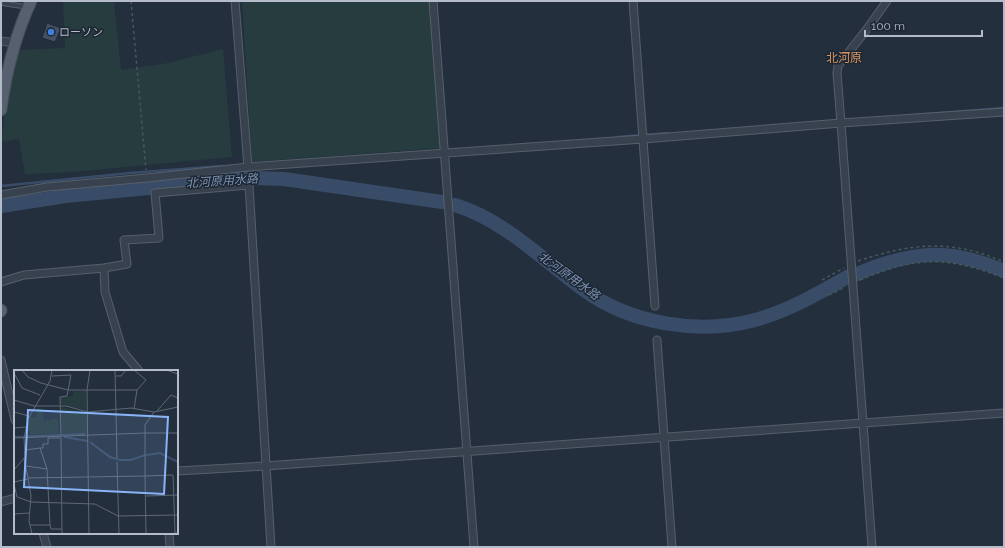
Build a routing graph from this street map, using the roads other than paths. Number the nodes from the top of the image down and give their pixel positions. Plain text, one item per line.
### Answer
1 (235, 1) edge
2 (433, 1) edge
3 (633, 1) edge
4 (887, 1) edge
5 (1, 3) edge
6 (30, 4) edge
7 (1, 41) edge
8 (15, 43) junction
9 (1, 110) edge
10 (1004, 112) edge
11 (841, 123) junction
12 (643, 139) junction
13 (444, 153) junction
14 (248, 167) junction
15 (1, 195) edge
16 (104, 268) junction
17 (1, 282) edge
18 (654, 306) dead end
19 (657, 340) dead end
20 (1, 360) edge
21 (138, 370) edge
22 (13, 402) edge
23 (1004, 413) edge
24 (863, 423) junction
25 (664, 437) junction
26 (466, 451) junction
27 (265, 466) junction
28 (178, 471) edge
29 (14, 498) edge
30 (1, 502) edge
31 (43, 534) edge
32 (169, 534) edge
33 (47, 547) edge
34 (170, 547) edge
35 (271, 547) edge
36 (474, 547) edge
37 (672, 547) edge
38 (872, 547) edge

1 - 14 street
2 - 13 street
3 - 12 street
4 - 11 street
5 - 6 lane
6 - 8 main road
7 - 8 street
8 - 9 main road
10 - 11 street
11 - 12 street
11 - 24 street
12 - 13 street
12 - 18 street
13 - 14 street
13 - 26 street
14 - 15 street
16 - 17 street
16 - 21 street
16 - 27 street
19 - 25 street
20 - 22 street
23 - 24 street
24 - 25 street
24 - 38 street
25 - 26 street
25 - 37 street
26 - 27 street
26 - 36 street
27 - 28 street
27 - 35 street
29 - 30 street
31 - 33 street
32 - 34 street

